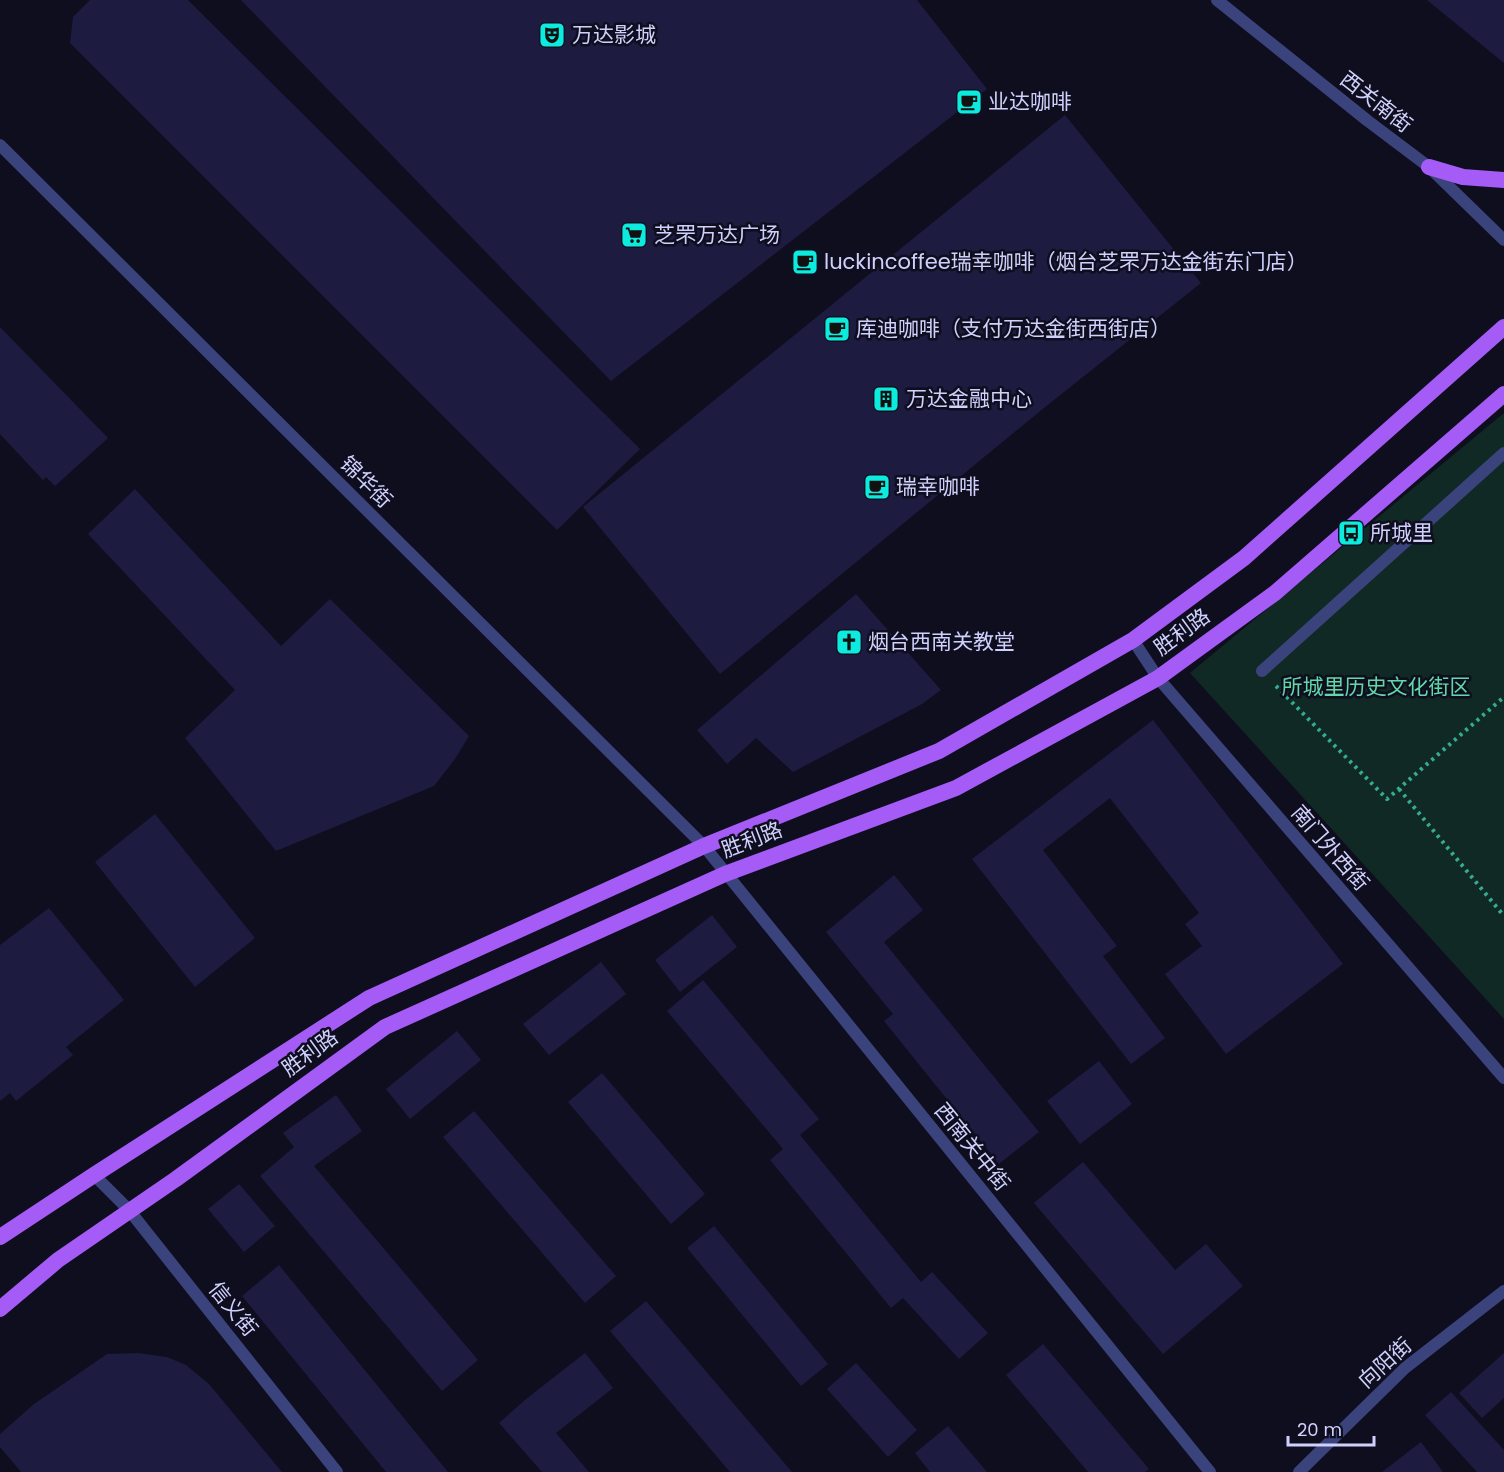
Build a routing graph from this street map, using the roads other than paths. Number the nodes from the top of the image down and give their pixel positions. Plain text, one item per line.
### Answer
1 (1217, 0) edge
2 (0, 145) edge
3 (1428, 167) junction
4 (1504, 180) edge
5 (1504, 240) edge
6 (1504, 327) edge
7 (1504, 394) edge
8 (1504, 453) edge
9 (1133, 640) junction
10 (1262, 671) road end
11 (1158, 678) junction
12 (704, 846) junction
13 (725, 874) junction
14 (1504, 1078) edge
15 (94, 1175) junction
16 (129, 1210) junction
17 (2, 1232) edge
18 (1504, 1291) edge
19 (0, 1309) edge
20 (337, 1472) edge
21 (1210, 1472) edge
22 (1299, 1472) edge

1 - 3 street, 西关南街
2 - 12 street, 锦华街
3 - 4 main road
3 - 5 street, 西关南街
6 - 9 main road, 胜利路
7 - 11 main road, 胜利路
8 - 10 street
9 - 11 street, 南门外西街
9 - 12 main road, 胜利路
11 - 13 main road, 胜利路
11 - 14 street, 南门外西街
12 - 13 street, 西南关中街
12 - 15 main road, 胜利路
13 - 16 main road, 胜利路
13 - 21 street, 西南关中街
15 - 16 street, 信义街
15 - 17 main road, 胜利路
16 - 19 main road, 胜利路
16 - 20 street, 信义街
18 - 22 street, 向阳街

